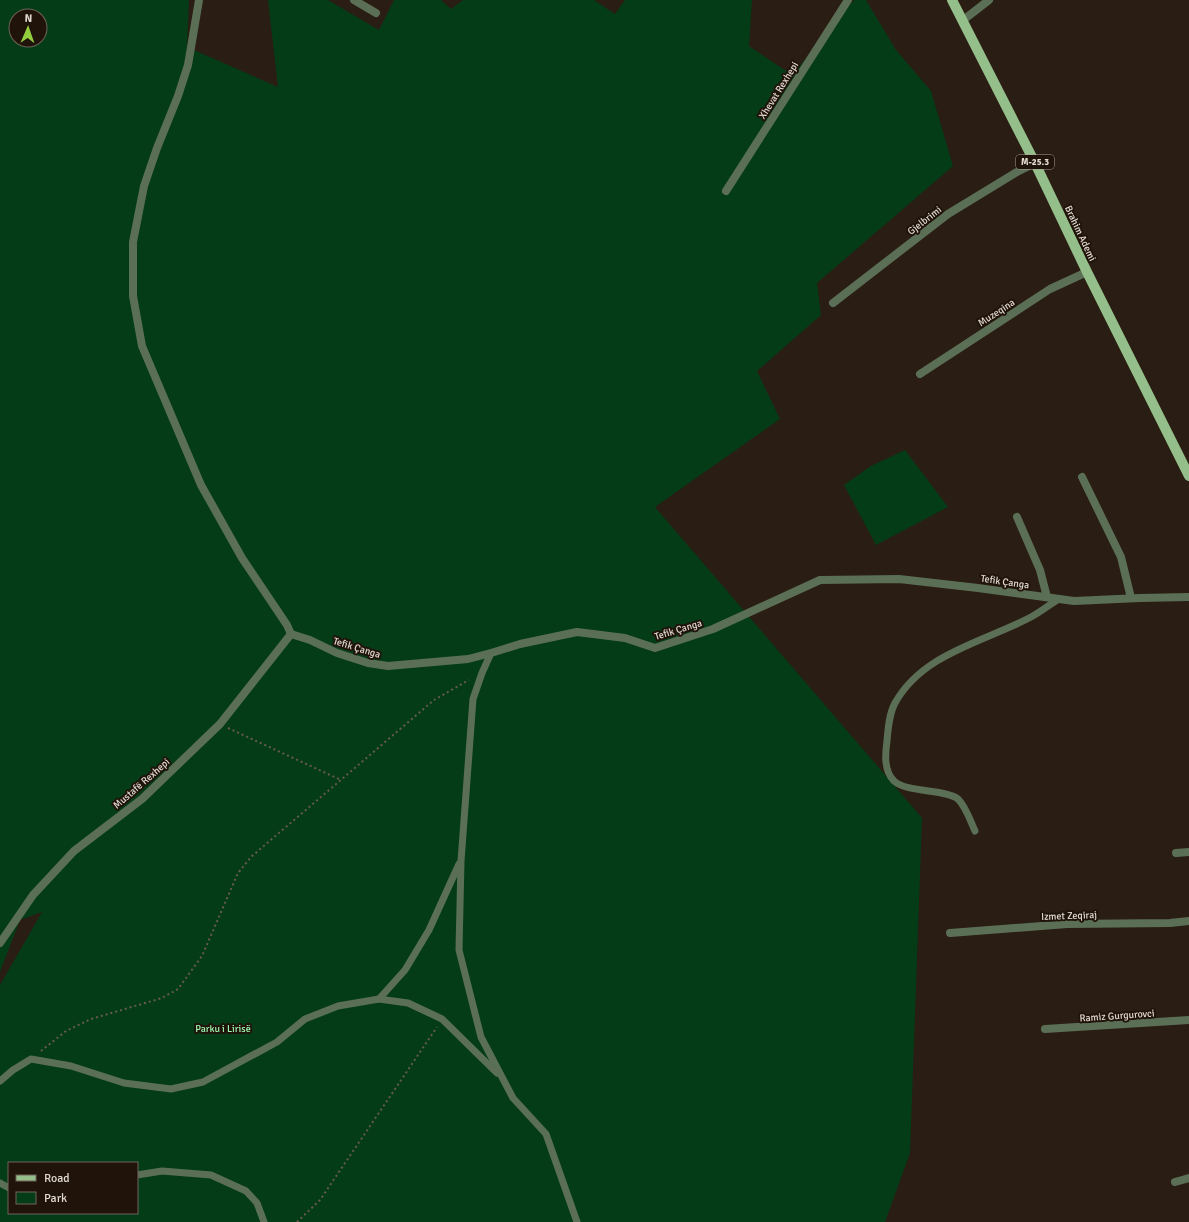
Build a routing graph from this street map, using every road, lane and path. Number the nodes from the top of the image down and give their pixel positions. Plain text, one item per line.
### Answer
1 (199, 0) edge
2 (354, 0) edge
3 (848, 0) edge
4 (952, 0) edge
5 (989, 0) edge
6 (376, 13) dead end
7 (962, 21) junction
8 (1035, 163) junction
9 (726, 191) dead end
10 (1087, 272) junction
11 (833, 304) dead end
12 (920, 374) dead end
13 (1189, 476) edge
14 (1082, 477) dead end
15 (1017, 517) dead end
16 (1047, 597) junction
17 (1059, 598) junction
18 (1131, 598) junction
19 (1189, 598) edge
20 (291, 634) junction
21 (491, 653) junction
22 (482, 673) junction
23 (220, 724) junction
24 (341, 780) junction
25 (975, 831) dead end
26 (1189, 852) edge
27 (1176, 853) dead end
28 (460, 861) junction
29 (1189, 921) edge
30 (950, 933) dead end
31 (0, 943) edge
32 (379, 1000) junction
33 (442, 1019) junction
34 (1189, 1020) edge
35 (1045, 1029) dead end
36 (31, 1059) junction
37 (503, 1079) junction
38 (0, 1081) edge
39 (138, 1175) edge
40 (1189, 1178) edge
41 (1174, 1182) dead end
42 (264, 1222) edge
43 (297, 1222) edge
44 (577, 1222) edge

1 - 20 street
2 - 6 street
3 - 9 street, Xhevat Rexhepi
4 - 7 main road, Brahim Ademi / M-25.3
5 - 7 street
7 - 8 main road, Brahim Ademi / M-25.3
8 - 10 main road, Brahim Ademi / M-25.3
8 - 11 street, Gjelbrimi
10 - 12 street, Muzeqina
10 - 13 main road, Brahim Ademi / M-25.3
14 - 18 street
15 - 16 street, Tefik Çanga
16 - 17 street, Tefik Çanga
16 - 21 street, Tefik Çanga
17 - 18 street, Tefik Çanga
17 - 25 lane
18 - 19 street, Tefik Çanga
20 - 21 street, Tefik Çanga
20 - 23 street, Mustafë Rexhepi
21 - 22 lane
22 - 24 path
22 - 28 lane
23 - 24 path
23 - 31 street, Mustafë Rexhepi
24 - 36 path
26 - 27 street
28 - 32 lane
28 - 37 lane
29 - 30 street, Izmet Zeqiraj
32 - 33 lane
32 - 36 lane
33 - 37 lane
33 - 43 path
34 - 35 street, Ramiz Gurgurovci
36 - 38 lane
37 - 44 lane
39 - 42 lane
40 - 41 street

